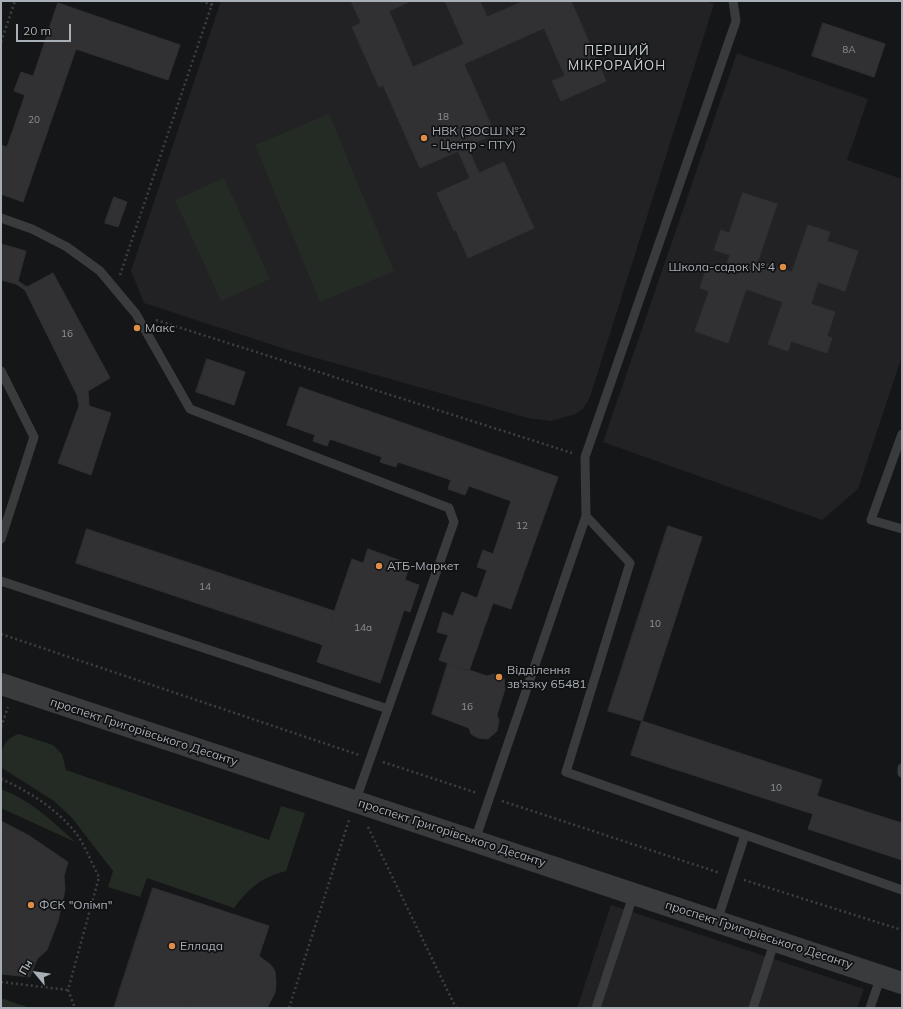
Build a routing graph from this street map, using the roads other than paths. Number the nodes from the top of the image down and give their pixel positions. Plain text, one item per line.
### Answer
1 (733, 1) edge
2 (1, 218) edge
3 (1, 371) edge
4 (902, 434) edge
5 (586, 516) junction
6 (902, 530) edge
7 (1, 539) edge
8 (1, 581) edge
9 (1, 684) edge
10 (388, 709) junction
11 (902, 768) edge
12 (902, 773) edge
13 (355, 802) junction
14 (746, 835) junction
15 (474, 840) junction
16 (902, 890) edge
17 (634, 893) junction
18 (717, 921) junction
19 (775, 940) junction
20 (881, 976) junction
21 (902, 983) edge
22 (596, 1008) edge
23 (753, 1008) edge
24 (870, 1008) edge

1 - 5 lane
2 - 10 lane
3 - 7 lane
4 - 6 lane
5 - 14 lane
5 - 15 lane
8 - 10 lane
9 - 13 street, проспект Григорівського Десанту
10 - 13 lane
11 - 12 lane
13 - 15 street, проспект Григорівського Десанту
14 - 16 lane
14 - 18 lane
15 - 17 street, проспект Григорівського Десанту
17 - 18 street, проспект Григорівського Десанту
17 - 22 lane
18 - 19 street, проспект Григорівського Десанту
19 - 20 street, проспект Григорівського Десанту
19 - 23 lane
20 - 21 street, проспект Григорівського Десанту
20 - 24 lane

